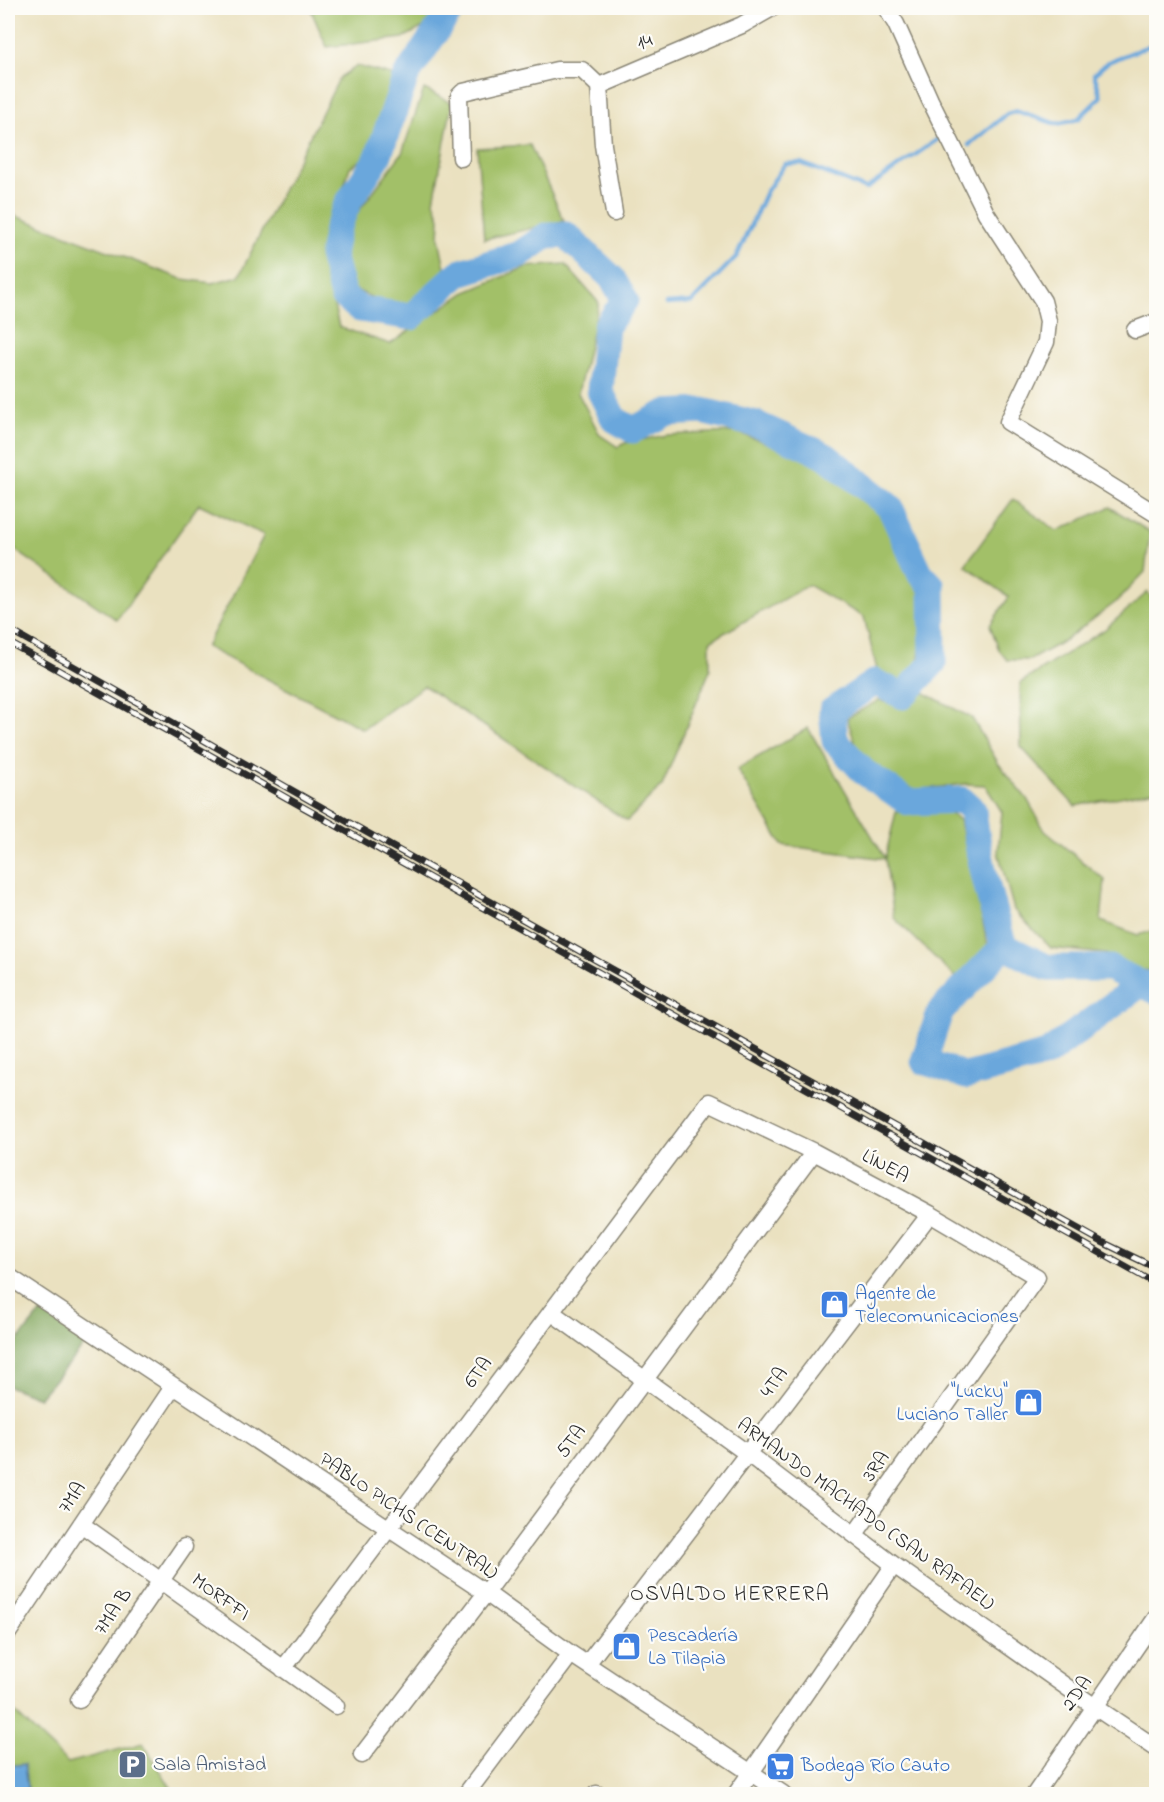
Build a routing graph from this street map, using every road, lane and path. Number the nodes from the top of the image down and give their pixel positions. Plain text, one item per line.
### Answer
1 (772, 8) edge
2 (886, 8) edge
3 (599, 86) junction
4 (461, 158) dead end
5 (614, 213) dead end
6 (1156, 322) edge
7 (1135, 330) dead end
8 (1156, 514) edge
9 (709, 1102) joint
10 (814, 1152) junction
11 (930, 1214) junction
12 (8, 1276) edge
13 (1037, 1278) joint
14 (551, 1312) junction
15 (644, 1380) junction
16 (173, 1387) junction
17 (748, 1454) junction
18 (81, 1524) junction
19 (387, 1530) junction
20 (855, 1534) junction
21 (184, 1547) dead end
22 (894, 1565) junction
23 (160, 1581) junction
24 (486, 1593) junction
25 (1156, 1618) edge
26 (8, 1633) edge
27 (571, 1654) junction
28 (587, 1664) junction
29 (283, 1669) junction
30 (79, 1700) dead end
31 (336, 1706) dead end
32 (1095, 1707) junction
33 (1156, 1748) edge
34 (362, 1755) dead end
35 (751, 1773) junction
36 (466, 1794) edge
37 (736, 1794) edge
38 (783, 1794) edge
39 (1035, 1794) edge

1 - 3 street, 14
2 - 8 street
3 - 4 street
3 - 5 street
6 - 7 street
9 - 10 street, LÍNEA
9 - 14 street, 6TA
10 - 11 street, LÍNEA
10 - 15 street, 5TA
11 - 13 street, LÍNEA
11 - 17 street, 4TA
12 - 16 street, PABLO PICHS (CENTRAL)
13 - 20 street, 3RA
14 - 15 street, ARMANDO MACHADO (SAN RAFAEL)
14 - 19 street, 6TA
15 - 17 street, ARMANDO MACHADO (SAN RAFAEL)
15 - 24 street, 5TA
16 - 18 street, 7MA
16 - 19 street, PABLO PICHS (CENTRAL)
17 - 20 street, ARMANDO MACHADO (SAN RAFAEL)
17 - 28 street, 4TA
18 - 23 street, MORFFI
18 - 26 street, 7MA
19 - 24 street, PABLO PICHS (CENTRAL)
19 - 29 street, 6TA
20 - 22 street, ARMANDO MACHADO (SAN RAFAEL)
21 - 23 street, 7MA B
22 - 32 street, ARMANDO MACHADO (SAN RAFAEL)
22 - 35 street
23 - 29 street, MORFFI
23 - 30 street, 7MA B
24 - 27 street, PABLO PICHS (CENTRAL)
24 - 34 street, 5TA
25 - 32 street, 2DA
27 - 28 street, PABLO PICHS (CENTRAL)
27 - 36 street
28 - 35 street, PABLO PICHS (CENTRAL)
29 - 31 street, MORFFI
32 - 33 street, ARMANDO MACHADO (SAN RAFAEL)
32 - 39 street, 2DA
35 - 37 street
35 - 38 street, PABLO PICHS (CENTRAL)

